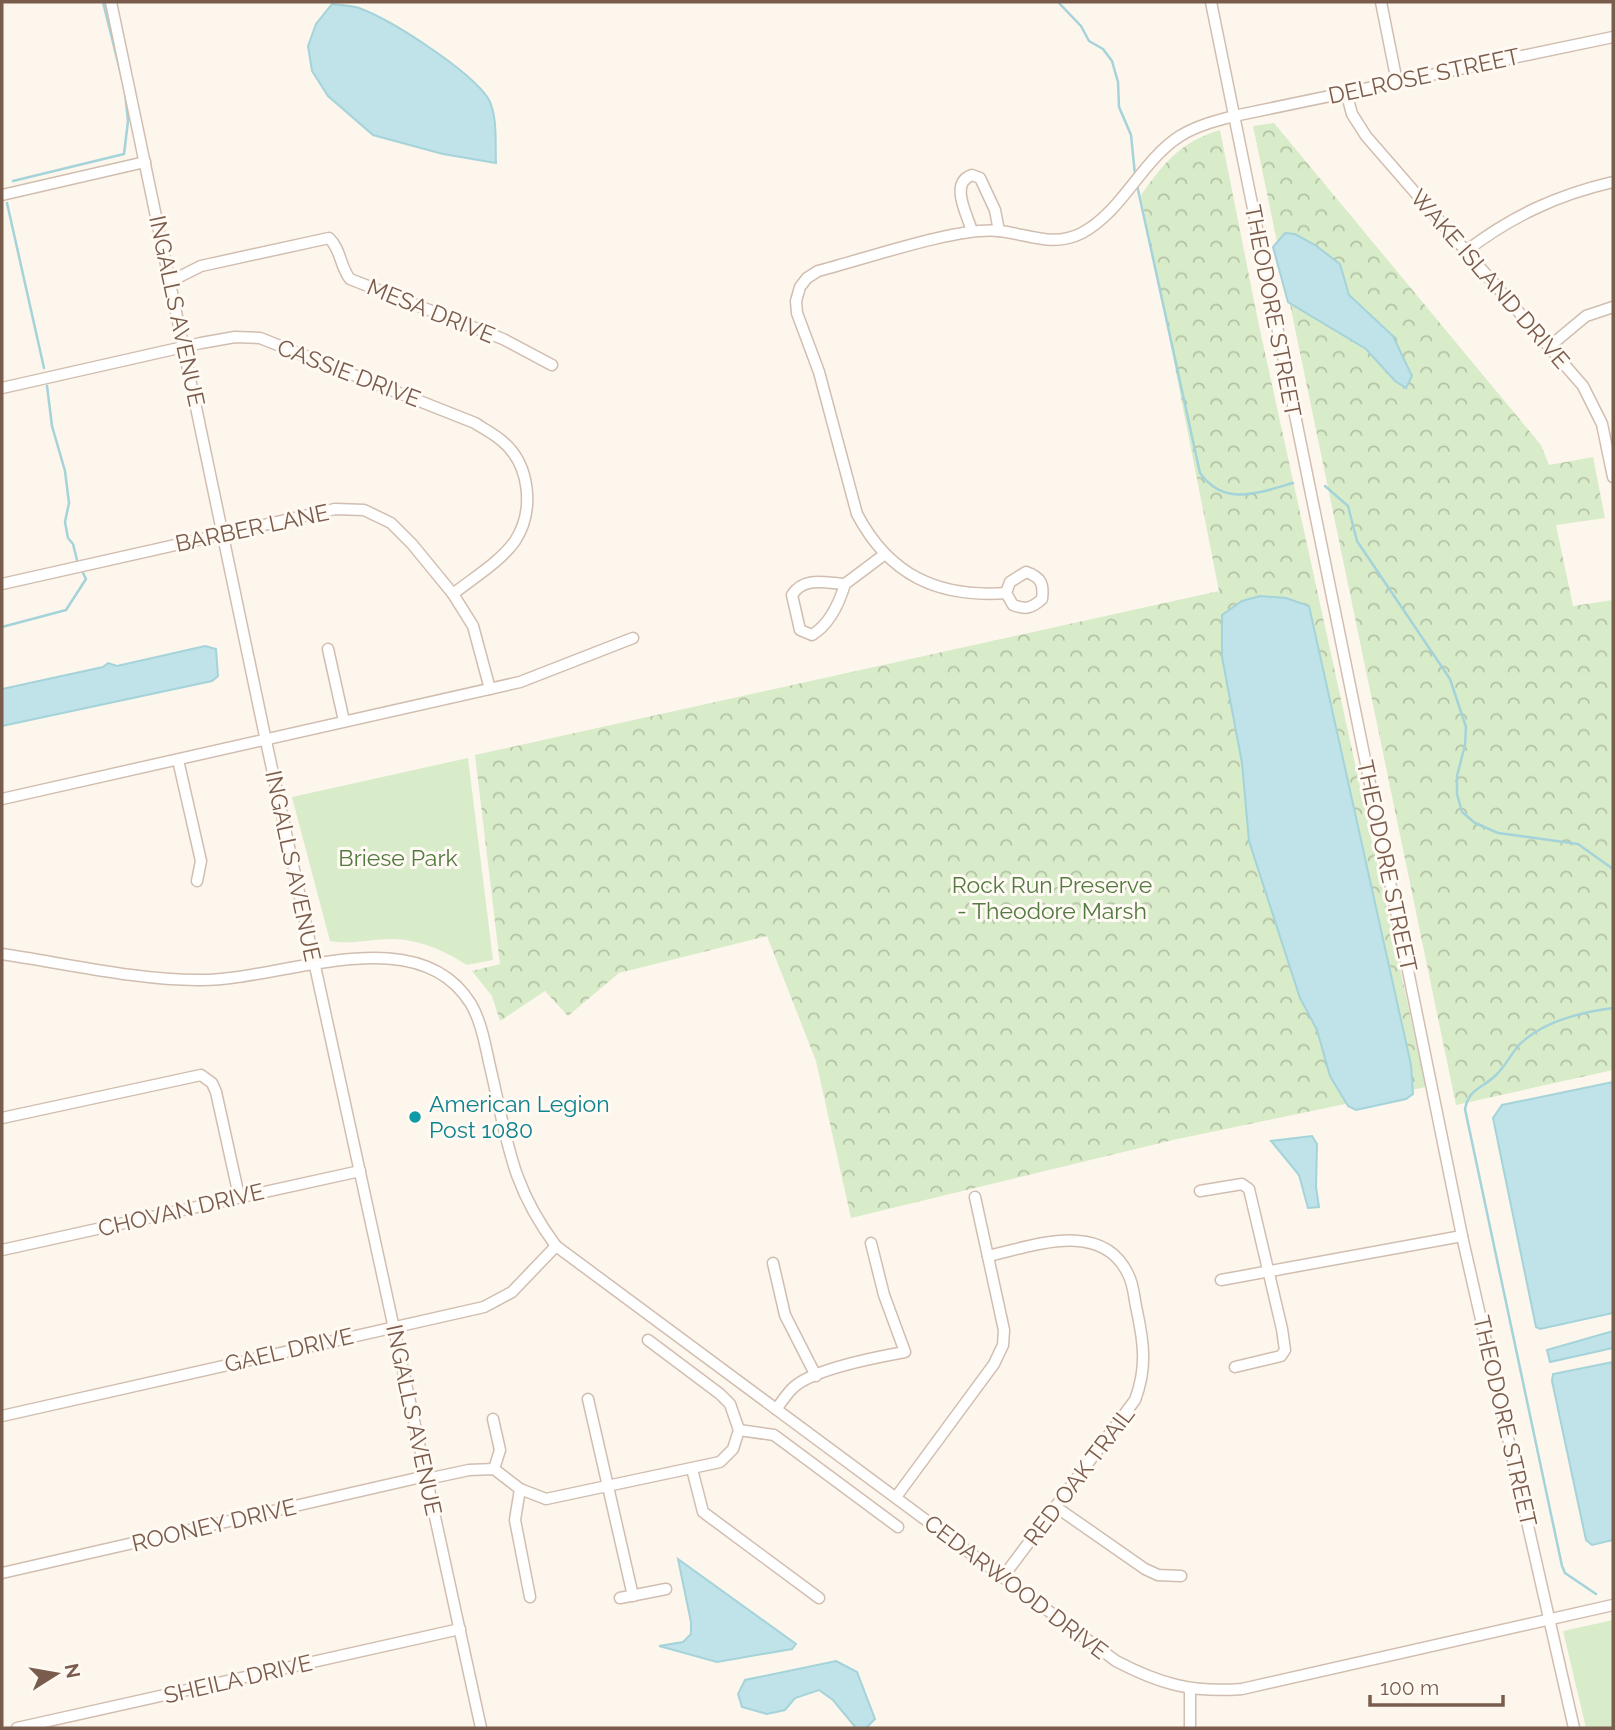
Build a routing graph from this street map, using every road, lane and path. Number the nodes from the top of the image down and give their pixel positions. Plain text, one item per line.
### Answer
1 (111, 2) edge
2 (1211, 2) edge
3 (1381, 2) edge
4 (1613, 37) edge
5 (1397, 82) junction
6 (1346, 92) junction
7 (1234, 116) junction
8 (145, 162) junction
9 (1613, 182) edge
10 (2, 195) edge
11 (999, 230) junction
12 (972, 231) junction
13 (1466, 251) junction
14 (170, 281) junction
15 (1613, 307) edge
16 (1550, 346) junction
17 (185, 347) junction
18 (552, 365) dead end
19 (2, 388) edge
20 (1610, 441) edge
21 (1613, 477) edge
22 (224, 533) junction
23 (884, 554) junction
24 (2, 584) edge
25 (845, 584) junction
26 (1006, 593) dead end
27 (453, 594) junction
28 (633, 638) dead end
29 (328, 649) dead end
30 (490, 689) junction
31 (344, 721) junction
32 (266, 741) junction
33 (178, 760) junction
34 (2, 799) edge
35 (197, 881) dead end
36 (2, 954) edge
37 (315, 965) junction
38 (2, 1118) edge
39 (360, 1171) junction
40 (1200, 1191) dead end
41 (239, 1196) junction
42 (975, 1197) dead end
43 (1462, 1236) junction
44 (871, 1242) dead end
45 (556, 1247) junction
46 (2, 1250) edge
47 (988, 1256) junction
48 (773, 1263) dead end
49 (1269, 1269) junction
50 (1221, 1280) dead end
51 (394, 1326) junction
52 (648, 1340) dead end
53 (1235, 1367) dead end
54 (816, 1376) junction
55 (588, 1399) dead end
56 (776, 1409) junction
57 (2, 1416) edge
58 (493, 1419) dead end
59 (739, 1430) junction
60 (494, 1469) junction
61 (692, 1469) junction
62 (427, 1478) junction
63 (608, 1488) junction
64 (520, 1489) junction
65 (896, 1497) junction
66 (1056, 1507) junction
67 (898, 1527) dead end
68 (2, 1573) edge
69 (1181, 1576) dead end
70 (1003, 1577) junction
71 (666, 1589) dead end
72 (633, 1595) junction
73 (530, 1597) dead end
74 (620, 1598) dead end
75 (819, 1598) dead end
76 (1613, 1605) edge
77 (1549, 1619) junction
78 (460, 1629) junction
79 (1190, 1689) junction
80 (17, 1728) edge
81 (481, 1728) edge
82 (1191, 1728) edge
83 (1574, 1728) edge

1 - 8 street, INGALLS AVENUE
2 - 7 street, THEODORE STREET
3 - 5 street
4 - 5 street, DELROSE STREET
5 - 6 street, DELROSE STREET
6 - 7 street, DELROSE STREET
6 - 13 street, WAKE ISLAND DRIVE
7 - 11 street, DELROSE STREET
7 - 43 street, THEODORE STREET
8 - 10 street
8 - 14 street, INGALLS AVENUE
9 - 13 street
11 - 12 street, DELROSE STREET
11 - 12 street
12 - 23 street, DELROSE STREET
13 - 16 street, WAKE ISLAND DRIVE
14 - 17 street, INGALLS AVENUE
14 - 18 street, MESA DRIVE
15 - 16 street
16 - 20 street, WAKE ISLAND DRIVE
17 - 19 street, CASSIE DRIVE
17 - 22 street, INGALLS AVENUE
17 - 27 street, CASSIE DRIVE
20 - 21 street, WAKE ISLAND DRIVE
22 - 24 street, BARBER LANE
22 - 27 street, BARBER LANE
22 - 32 street, INGALLS AVENUE
23 - 25 street
23 - 26 street, DELROSE STREET
25 - 25 street
27 - 30 street, BARBER LANE
28 - 30 street
29 - 31 street
30 - 31 street
31 - 32 street
32 - 33 street
32 - 37 street, INGALLS AVENUE
33 - 34 street
33 - 35 street
36 - 37 street, CEDARWOOD DRIVE
37 - 39 street, INGALLS AVENUE
37 - 45 street, CEDARWOOD DRIVE
38 - 41 street
39 - 41 street, CHOVAN DRIVE
39 - 51 street, INGALLS AVENUE
40 - 49 street
41 - 46 street, CHOVAN DRIVE
42 - 47 street
43 - 49 street
43 - 77 street, THEODORE STREET
44 - 54 street
45 - 51 street, GAEL DRIVE
45 - 56 street, CEDARWOOD DRIVE
47 - 65 street
47 - 66 street, RED OAK TRAIL
48 - 54 street
49 - 50 street
49 - 53 street
51 - 57 street, GAEL DRIVE
51 - 62 street, INGALLS AVENUE
52 - 59 street
54 - 56 street
55 - 63 street
56 - 65 street, CEDARWOOD DRIVE
58 - 60 street
59 - 61 street
59 - 67 street
60 - 62 street, ROONEY DRIVE
60 - 64 street
61 - 63 street
61 - 75 street
62 - 68 street, ROONEY DRIVE
62 - 78 street, INGALLS AVENUE
63 - 64 street
63 - 72 street
64 - 73 street
65 - 70 street, CEDARWOOD DRIVE
66 - 69 street
66 - 70 street, RED OAK TRAIL
70 - 79 street, CEDARWOOD DRIVE
71 - 72 street
72 - 74 street
76 - 77 street, CEDARWOOD DRIVE
77 - 79 street, CEDARWOOD DRIVE
77 - 83 street, THEODORE STREET
78 - 80 street, SHEILA DRIVE
78 - 81 street, INGALLS AVENUE
79 - 82 street

